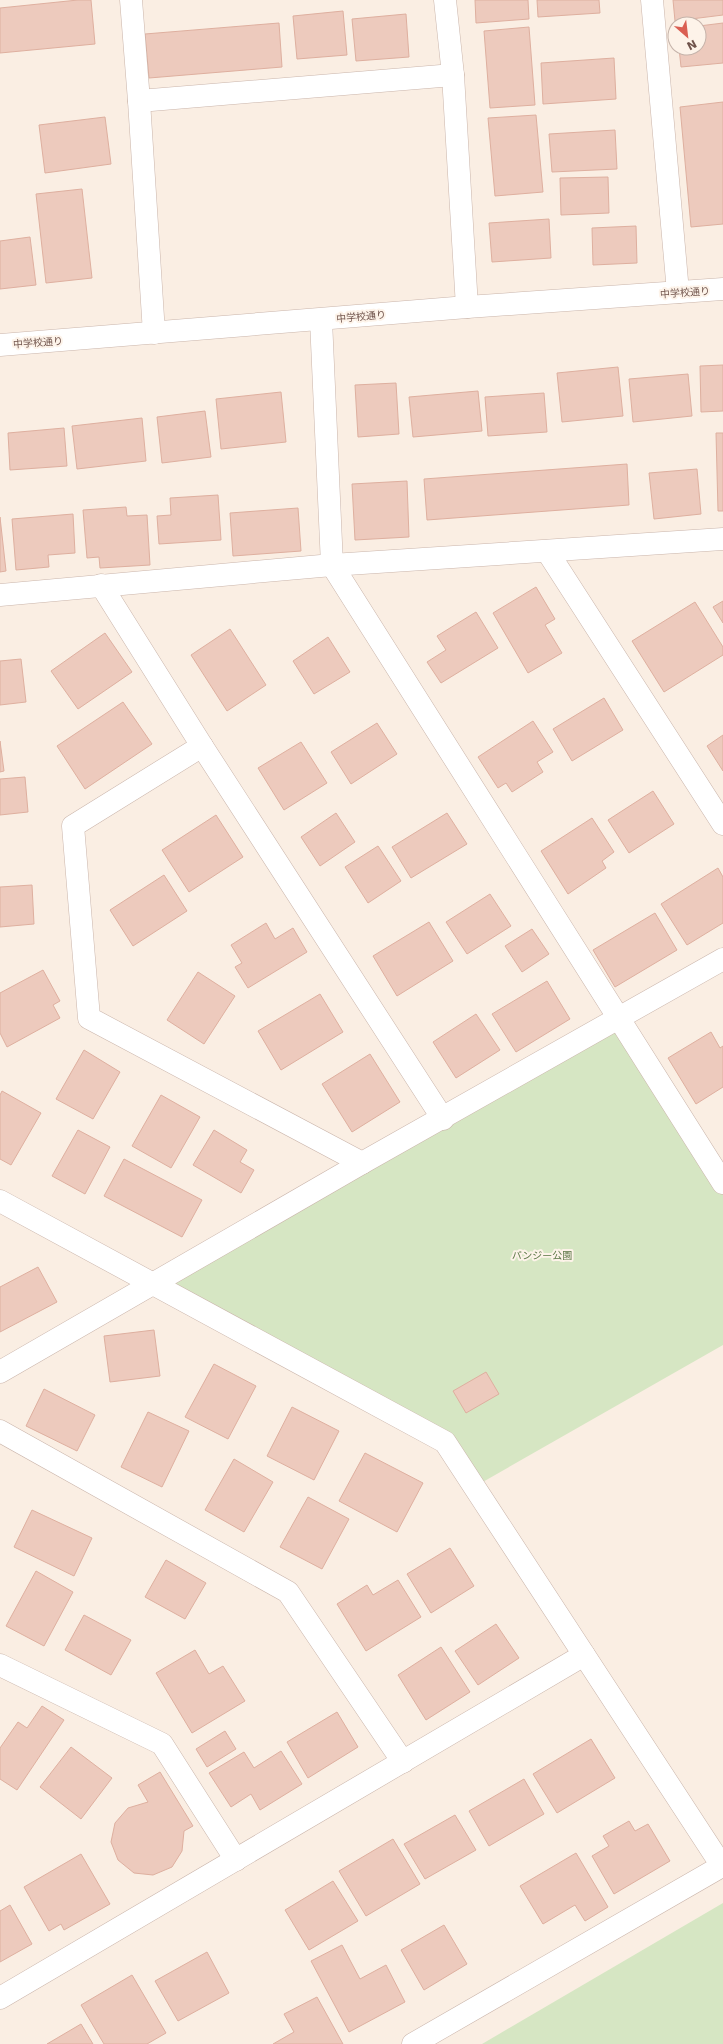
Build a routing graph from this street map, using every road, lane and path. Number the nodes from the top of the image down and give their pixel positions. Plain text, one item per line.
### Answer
1 (131, 0) edge
2 (445, 0) edge
3 (652, 0) edge
4 (453, 75) junction
5 (139, 101) junction
6 (723, 289) edge
7 (678, 292) junction
8 (467, 307) junction
9 (321, 320) junction
10 (154, 333) junction
11 (0, 345) edge
12 (723, 539) edge
13 (547, 551) junction
14 (332, 565) junction
15 (101, 586) junction
16 (0, 594) edge
17 (202, 746) junction
18 (723, 824) edge
19 (723, 959) edge
20 (618, 1018) junction
21 (443, 1119) junction
22 (362, 1163) junction
23 (723, 1183) edge
24 (0, 1201) edge
25 (152, 1283) junction
26 (0, 1372) edge
27 (0, 1431) edge
28 (584, 1655) junction
29 (0, 1665) edge
30 (403, 1762) junction
31 (236, 1860) junction
32 (0, 1998) edge
33 (413, 2044) edge

1 - 5 street
2 - 4 street
3 - 7 street
4 - 5 street
4 - 8 street
5 - 10 street
6 - 7 street, 中学校通り
7 - 8 street, 中学校通り
8 - 9 street, 中学校通り
9 - 10 street, 中学校通り
9 - 14 street
10 - 11 street, 中学校通り
12 - 13 street
13 - 14 street
13 - 18 street
14 - 15 street
14 - 20 street
15 - 16 street
15 - 17 street
17 - 21 street
17 - 22 street
19 - 20 street
20 - 21 street
20 - 23 street
21 - 22 street
22 - 25 street
24 - 25 street
25 - 26 street
25 - 28 street
27 - 30 street
28 - 30 street
28 - 33 street
29 - 31 street
30 - 31 street
31 - 32 street

